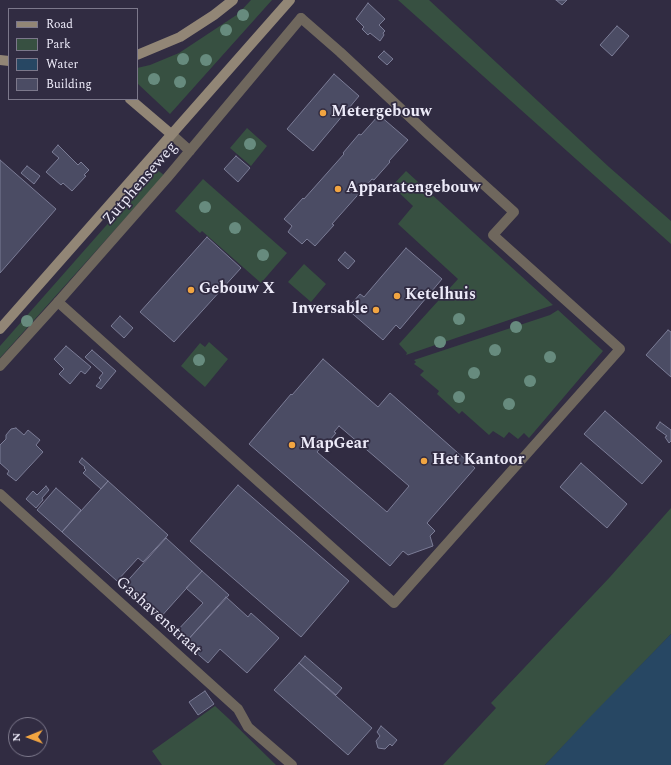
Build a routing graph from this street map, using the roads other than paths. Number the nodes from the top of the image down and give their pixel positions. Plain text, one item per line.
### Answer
1 (233, 0) edge
2 (290, 0) edge
3 (138, 55) edge
4 (131, 100) edge
5 (171, 134) junction
6 (190, 151) junction
7 (58, 302) junction
8 (0, 329) edge
9 (0, 366) edge
10 (0, 494) edge
11 (292, 765) edge

1 - 3 street
2 - 5 street, Zutphenseweg
4 - 5 street
5 - 6 street
5 - 8 street, Zutphenseweg
6 - 7 street, Zutphenseweg
6 - 7 street, Zutphenseweg
7 - 9 street, Zutphenseweg
10 - 11 street, Gashavenstraat

